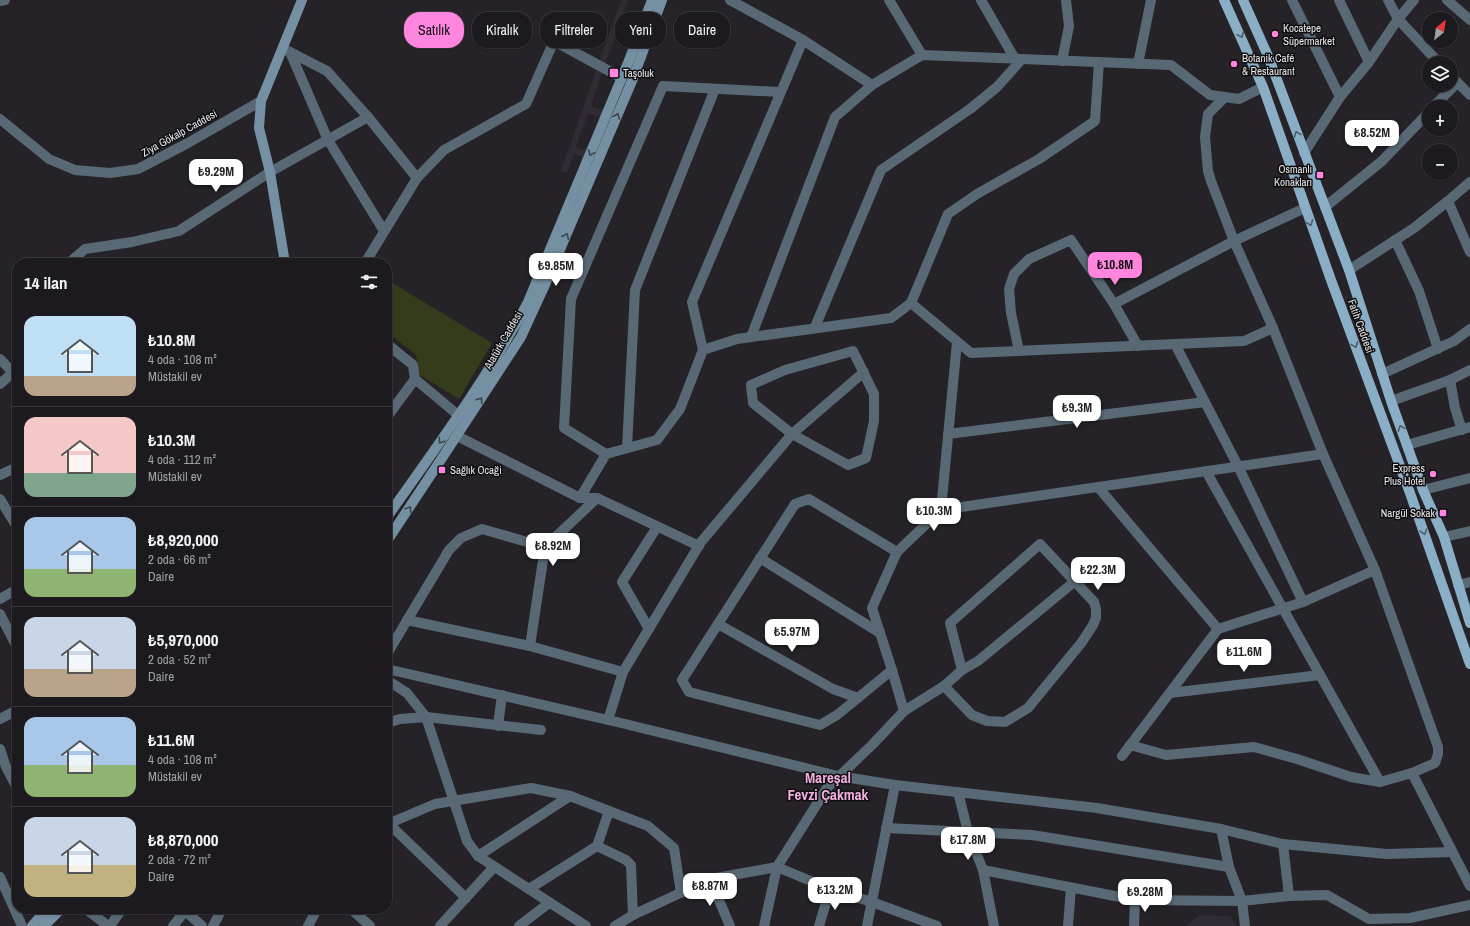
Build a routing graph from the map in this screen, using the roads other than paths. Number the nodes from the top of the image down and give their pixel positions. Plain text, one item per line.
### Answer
1 (5, 0) edge
2 (302, 0) edge
3 (652, 0) edge
4 (662, 0) edge
5 (730, 0) edge
6 (889, 0) edge
7 (980, 0) edge
8 (1066, 0) edge
9 (1151, 0) edge
10 (1224, 0) edge
11 (1243, 0) edge
12 (1292, 0) edge
13 (1339, 0) edge
14 (1388, 0) edge
15 (1414, 0) edge
16 (1447, 0) edge
17 (0, 1) edge
18 (1398, 20) junction
19 (1470, 20) edge
20 (803, 40) junction
21 (286, 50) junction
22 (922, 56) junction
23 (1432, 56) edge
24 (1018, 59) junction
25 (1062, 61) junction
26 (1099, 62) junction
27 (1369, 62) junction
28 (1138, 64) junction
29 (622, 78) junction
30 (1458, 83) edge
31 (872, 85) junction
32 (1264, 87) junction
33 (715, 89) junction
34 (780, 92) junction
35 (1470, 95) edge
36 (1225, 97) junction
37 (1340, 97) junction
38 (261, 100) junction
39 (368, 117) junction
40 (0, 119) edge
41 (1422, 119) edge
42 (328, 140) junction
43 (1304, 153) junction
44 (270, 172) junction
45 (418, 178) junction
46 (1470, 182) edge
47 (1448, 201) junction
48 (1325, 207) junction
49 (1305, 208) junction
50 (384, 231) junction
51 (1395, 240) junction
52 (1234, 241) junction
53 (1470, 252) edge
54 (75, 258) edge
55 (284, 258) edge
56 (368, 258) edge
57 (1349, 270) junction
58 (911, 303) junction
59 (1114, 304) junction
60 (814, 328) junction
61 (1273, 328) junction
62 (1470, 329) edge
63 (751, 337) junction
64 (957, 342) junction
65 (1175, 344) junction
66 (1138, 346) junction
67 (392, 348) edge
68 (1438, 349) junction
69 (703, 350) junction
70 (1019, 351) junction
71 (0, 359) edge
72 (12, 370) edge
73 (1470, 370) edge
74 (864, 372) junction
75 (1382, 374) junction
76 (12, 375) edge
77 (415, 379) junction
78 (1450, 380) junction
79 (0, 384) edge
80 (1391, 401) junction
81 (1205, 402) junction
82 (392, 410) edge
83 (458, 415) junction
84 (1466, 428) edge
85 (792, 434) junction
86 (948, 434) junction
87 (457, 436) junction
88 (1407, 445) junction
89 (627, 448) junction
90 (606, 454) junction
91 (1323, 454) junction
92 (1238, 466) junction
93 (12, 469) edge
94 (1206, 471) junction
95 (0, 475) edge
96 (1470, 478) edge
97 (1098, 487) junction
98 (1423, 490) junction
99 (580, 498) junction
100 (597, 498) junction
101 (0, 499) edge
102 (392, 510) edge
103 (941, 510) junction
104 (12, 519) edge
105 (657, 527) junction
106 (1470, 531) edge
107 (392, 534) edge
108 (1444, 537) junction
109 (699, 546) junction
110 (545, 548) junction
111 (897, 552) junction
112 (760, 558) junction
113 (1375, 570) junction
114 (1074, 582) junction
115 (1470, 582) edge
116 (1458, 585) junction
117 (12, 592) edge
118 (0, 599) edge
119 (1303, 602) junction
120 (1284, 608) junction
121 (0, 614) edge
122 (408, 620) junction
123 (1470, 623) edge
124 (718, 624) junction
125 (649, 629) junction
126 (1218, 629) junction
127 (880, 633) junction
128 (12, 637) edge
129 (392, 646) edge
130 (530, 646) junction
131 (1470, 664) edge
132 (392, 670) edge
133 (892, 670) junction
134 (962, 670) junction
135 (623, 672) junction
136 (1320, 675) junction
137 (392, 683) edge
138 (944, 686) junction
139 (1170, 693) junction
140 (502, 695) junction
141 (858, 698) junction
142 (904, 711) junction
143 (12, 713) edge
144 (426, 717) junction
145 (0, 719) edge
146 (608, 720) junction
147 (392, 721) edge
148 (498, 726) junction
149 (541, 730) dead end
150 (1130, 745) junction
151 (0, 749) edge
152 (1122, 756) dead end
153 (1412, 773) junction
154 (838, 776) junction
155 (12, 778) edge
156 (1380, 782) junction
157 (895, 785) junction
158 (958, 792) junction
159 (570, 796) junction
160 (453, 800) junction
161 (609, 811) junction
162 (392, 822) edge
163 (392, 828) edge
164 (886, 828) junction
165 (1221, 829) junction
166 (968, 832) junction
167 (1283, 844) junction
168 (597, 846) junction
169 (1452, 852) junction
170 (478, 856) junction
171 (494, 867) junction
172 (777, 867) junction
173 (1229, 868) junction
174 (983, 870) junction
175 (0, 877) edge
176 (710, 879) junction
177 (1470, 886) edge
178 (1071, 888) junction
179 (529, 889) junction
180 (830, 889) junction
181 (681, 893) junction
182 (1289, 896) junction
183 (466, 898) junction
184 (1135, 900) junction
185 (1242, 901) junction
186 (872, 902) junction
187 (549, 903) junction
188 (12, 904) edge
189 (1470, 905) edge
190 (17, 914) edge
191 (43, 914) edge
192 (56, 914) edge
193 (92, 914) edge
194 (117, 914) edge
195 (181, 914) edge
196 (188, 914) edge
197 (219, 914) edge
198 (314, 914) edge
199 (357, 914) edge
200 (633, 915) junction
201 (106, 925) edge
202 (22, 926) edge
203 (32, 926) edge
204 (44, 926) edge
205 (172, 926) edge
206 (202, 926) edge
207 (213, 926) edge
208 (308, 926) edge
209 (370, 926) edge
210 (440, 926) edge
211 (520, 926) edge
212 (586, 926) edge
213 (615, 926) edge
214 (730, 926) edge
215 (764, 926) edge
216 (819, 926) edge
217 (867, 926) edge
218 (937, 926) edge
219 (994, 926) edge
220 (1068, 926) edge
221 (1134, 926) edge
222 (1245, 926) edge

1 - 17 street
2 - 21 main road
3 - 29 main road, Atatürk Caddesi
87 -> 4 main road, Atatürk Caddesi
5 - 20 street
6 - 22 street
7 - 24 street
8 - 25 street
9 - 28 street
10 -> 32 main road, Fatih Caddesi
43 -> 11 main road, Fatih Caddesi
12 - 37 street
13 - 27 street
14 - 18 street
15 - 18 street
16 - 19 street
18 - 23 street
18 - 27 street
20 - 31 street
20 - 34 street
21 - 38 main road
21 - 39 street
21 - 42 street
22 - 24 street
22 - 31 street
24 - 25 street
24 - 60 street
25 - 26 street
26 - 28 street
26 - 58 street
27 - 37 street
28 - 36 street
29 - 45 street
29 -> 83 main road, Atatürk Caddesi
30 - 35 street
31 - 63 street
32 - 36 street
32 - 49 main road, Fatih Caddesi
33 - 34 street
33 - 89 street
33 - 90 street
34 - 69 street
36 - 52 street
37 - 43 street
38 - 40 street, Ziya Gökalp Caddesi
38 - 44 main road
39 - 42 street
39 - 45 street
41 - 48 street
42 - 44 street
42 - 50 street
43 - 48 main road, Fatih Caddesi
44 - 54 street
44 - 55 main road
45 - 50 street
46 - 47 street
47 - 51 street
47 - 53 street
48 - 57 main road, Fatih Caddesi
49 - 52 street
49 -> 131 main road, Fatih Caddesi
50 - 56 street
51 - 57 street
51 - 68 street
52 - 59 street
52 - 61 street
57 - 75 main road, Fatih Caddesi
58 - 60 street
58 - 64 street
59 - 66 street
59 - 70 street
60 - 63 street
61 - 65 street
61 - 91 street
62 - 68 street
63 - 69 street
64 - 70 street
64 - 86 street
65 - 66 street
65 - 81 street
66 - 70 street
67 - 77 street
68 - 75 street
69 - 89 street
71 - 72 street
73 - 78 street
74 - 85 street
74 - 85 street
74 - 85 street
75 - 80 main road, Fatih Caddesi
76 - 79 street
77 - 82 street
77 - 83 street
78 - 80 street
78 - 84 street
88 -> 80 main road, Fatih Caddesi
81 - 86 street
81 - 92 street
83 -> 102 main road, Atatürk Caddesi
84 - 88 street
85 - 109 street
86 - 103 street
87 - 99 street
107 -> 87 main road, Atatürk Caddesi
88 - 98 main road, Fatih Caddesi
89 - 90 street
90 - 99 street
91 - 92 street
91 - 113 street
92 - 94 street
92 - 119 street
93 - 95 street
94 - 97 street
94 - 120 street
96 - 98 street
97 - 103 street
97 - 126 street
98 - 108 main road, Fatih Caddesi
99 - 100 street
100 - 105 street
100 - 110 street
101 - 104 street
103 - 111 street
105 - 109 street
105 - 125 street
106 - 108 street
108 - 116 main road, Fatih Caddesi
109 - 125 street
110 - 122 street
110 - 130 street
111 - 112 street
111 - 127 street
112 - 124 street
112 - 127 street
113 - 119 street
113 - 153 street
114 - 134 street
114 - 134 street
114 - 138 street
115 - 116 street
116 - 123 main road, Fatih Caddesi
117 - 118 street
119 - 120 street
120 - 126 street
120 - 136 street
121 - 128 street
122 - 129 street
122 - 130 street
124 - 141 street
124 - 141 street
125 - 135 street
126 - 139 street
127 - 133 street
130 - 135 street
132 - 140 street
133 - 141 street
133 - 142 street
134 - 138 street
135 - 146 street
136 - 139 street
136 - 156 street
137 - 144 street
138 - 142 street
139 - 150 street
140 - 146 street
140 - 148 street
142 - 154 street
143 - 145 street
144 - 147 street
144 - 148 street
144 - 160 street
146 - 154 street
148 - 149 street
150 - 152 street
150 - 156 street
151 - 155 street
153 - 156 street
153 - 169 street
154 - 157 street
154 - 172 street
157 - 158 street
157 - 164 street
158 - 165 street
158 - 166 street
159 - 160 street
159 - 161 street
159 - 170 street
160 - 162 street
160 - 170 street
161 - 168 street
161 - 181 street
163 - 183 street
164 - 166 street
164 - 186 street
165 - 167 street
165 - 173 street
166 - 173 street
166 - 174 street
167 - 169 street
167 - 182 street
168 - 179 street
168 - 200 street
169 - 177 street
170 - 171 street
171 - 179 street
171 - 183 street
172 - 176 street
172 - 180 street
172 - 215 street
173 - 185 street
174 - 178 street
174 - 219 street
175 - 188 street
176 - 181 street
176 - 214 street
178 - 184 street
178 - 220 street
179 - 187 street
180 - 186 street
180 - 216 street
181 - 200 street
182 - 185 street
182 - 189 street
183 - 210 street
184 - 185 street
184 - 221 street
185 - 222 street
186 - 217 street
186 - 218 street
187 - 211 street
187 - 212 street
190 - 202 street
191 - 203 main road
192 - 204 main road
193 - 201 street
194 - 201 street
195 - 205 street
196 - 206 street
197 - 207 street
198 - 208 street
199 - 209 street
200 - 213 street

